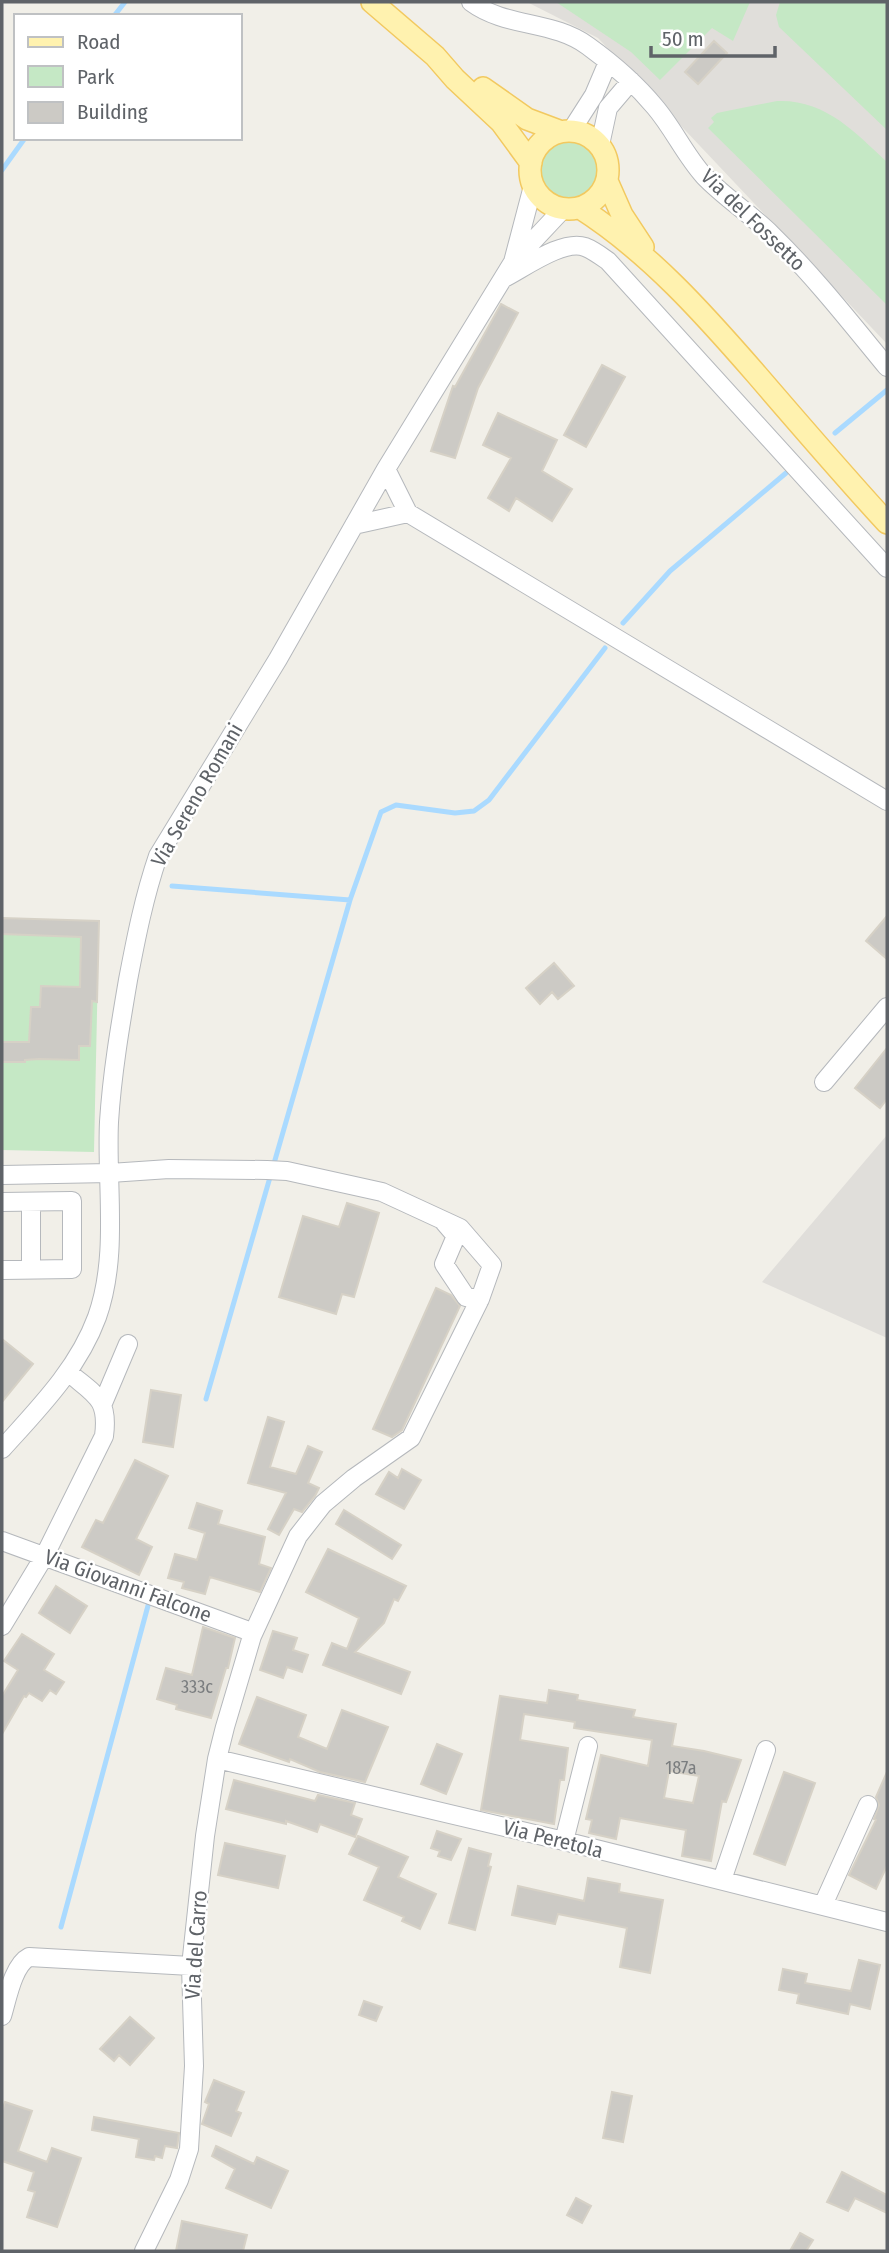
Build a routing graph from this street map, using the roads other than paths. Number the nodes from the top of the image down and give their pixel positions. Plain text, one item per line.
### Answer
1 (372, 2) edge
2 (471, 2) edge
3 (435, 56) junction
4 (608, 62) junction
5 (631, 81) junction
6 (565, 131) junction
7 (600, 145) junction
8 (531, 163) junction
9 (607, 181) junction
10 (533, 187) junction
11 (572, 208) junction
12 (513, 262) junction
13 (656, 267) junction
14 (504, 278) junction
15 (887, 367) edge
16 (386, 469) junction
17 (408, 513) junction
18 (887, 523) edge
19 (354, 525) junction
20 (887, 568) edge
21 (887, 801) edge
22 (887, 1007) edge
23 (824, 1082) dead end
24 (110, 1173) junction
25 (47, 1174) junction
26 (2, 1175) edge
27 (2, 1202) edge
28 (39, 1202) junction
29 (442, 1220) junction
30 (2, 1269) edge
31 (31, 1269) junction
32 (480, 1299) junction
33 (128, 1344) dead end
34 (68, 1372) junction
35 (103, 1403) junction
36 (2, 1449) edge
37 (2, 1541) edge
38 (45, 1555) junction
39 (2, 1626) edge
40 (252, 1636) junction
41 (588, 1746) dead end
42 (766, 1750) dead end
43 (217, 1759) junction
44 (868, 1805) dead end
45 (564, 1842) junction
46 (722, 1880) junction
47 (823, 1905) junction
48 (887, 1922) edge
49 (191, 1966) junction
50 (2, 2016) edge
51 (144, 2251) edge

1 - 3 main road
2 - 4 street, Via del Fossetto
3 - 6 main road
3 - 8 main road
4 - 5 street, Via del Fossetto
4 - 6 street
5 - 7 street
5 - 15 street, Via del Fossetto
6 - 7 main road
6 - 8 main road
7 - 9 main road
8 - 10 main road
9 - 11 main road
9 - 13 main road
10 - 11 main road
10 - 12 street
11 - 12 street
11 - 13 main road
12 - 14 street, Via Sereno Romani
13 - 18 main road
14 - 16 street, Via Sereno Romani
14 - 20 street
16 - 17 street
16 - 19 street, Via Sereno Romani
17 - 19 street
17 - 21 street
19 - 24 street, Via Sereno Romani
22 - 23 street
24 - 25 street
24 - 29 street
24 - 34 street, Via Sereno Romani
25 - 26 street
25 - 28 street
27 - 28 street
28 - 31 street
28 - 31 street
29 - 32 street, Via del Carro
29 - 32 street
30 - 31 street
32 - 40 street, Via del Carro
33 - 35 street
34 - 35 street
34 - 36 street, Via Sereno Romani
35 - 38 street
37 - 38 street, Via Giovanni Falcone
38 - 39 street
38 - 40 street, Via Giovanni Falcone
40 - 43 street, Via del Carro
41 - 45 street
42 - 46 street
43 - 45 street, Via Peretola
43 - 49 street, Via del Carro
44 - 47 street
45 - 46 street, Via Peretola
46 - 47 street, Via Peretola
47 - 48 street, Via Peretola
49 - 50 street
49 - 51 street, Via del Carro

